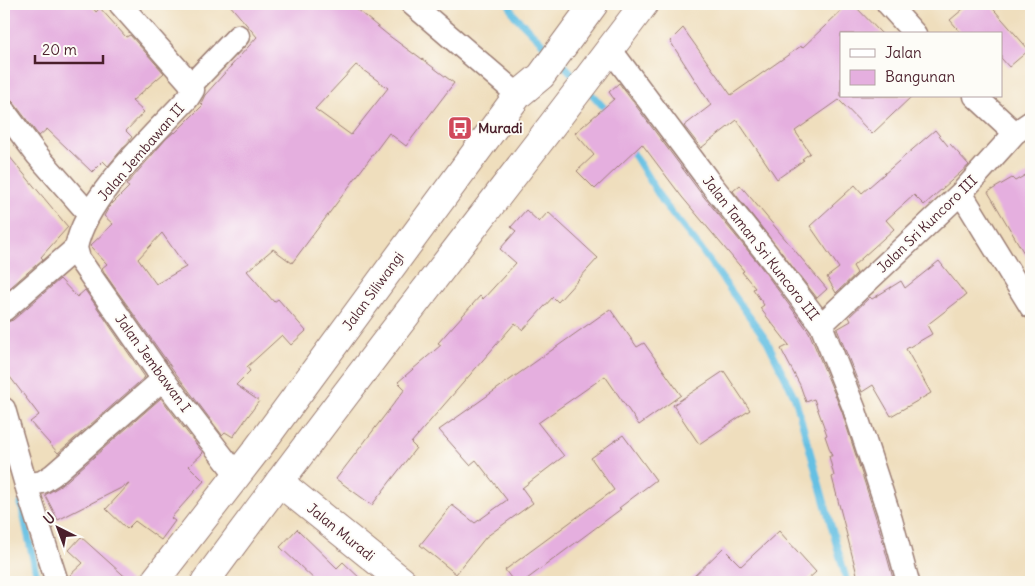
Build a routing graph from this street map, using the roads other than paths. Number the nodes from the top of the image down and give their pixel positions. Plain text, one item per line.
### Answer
1 (120, 4) edge
2 (412, 4) edge
3 (594, 4) edge
4 (644, 4) edge
5 (888, 4) edge
6 (913, 32) edge
7 (238, 36) dead end
8 (610, 49) junction
9 (192, 88) junction
10 (518, 94) junction
11 (978, 98) edge
12 (4, 111) edge
13 (1023, 127) edge
14 (961, 193) junction
15 (89, 214) junction
16 (76, 248) junction
17 (1031, 308) edge
18 (4, 310) edge
19 (821, 325) junction
20 (163, 378) junction
21 (4, 409) edge
22 (236, 474) junction
23 (279, 482) junction
24 (26, 486) junction
25 (57, 582) edge
26 (154, 582) edge
27 (205, 582) edge
28 (403, 582) edge
29 (908, 582) edge

1 - 9 street
2 - 10 street
3 - 10 main road, Jalan Siliwangi
4 - 8 main road
5 - 6 street
7 - 9 street, Jalan Jembawan II
8 - 19 street, Jalan Taman Sri Kuncoro III
8 - 23 main road
9 - 15 street, Jalan Jembawan II
10 - 22 main road, Jalan Siliwangi
11 - 13 street
12 - 15 street
13 - 14 street, Jalan Sri Kuncoro III
14 - 17 street
14 - 19 street, Jalan Sri Kuncoro III
15 - 16 street
16 - 18 street
16 - 20 street, Jalan Jembawan I
19 - 29 street, Jalan Taman Sri Kuncoro III
20 - 22 street, Jalan Jembawan I
20 - 24 street
21 - 24 street
22 - 26 main road, Jalan Siliwangi
23 - 27 main road
23 - 28 main road, Jalan Muradi
24 - 25 street

